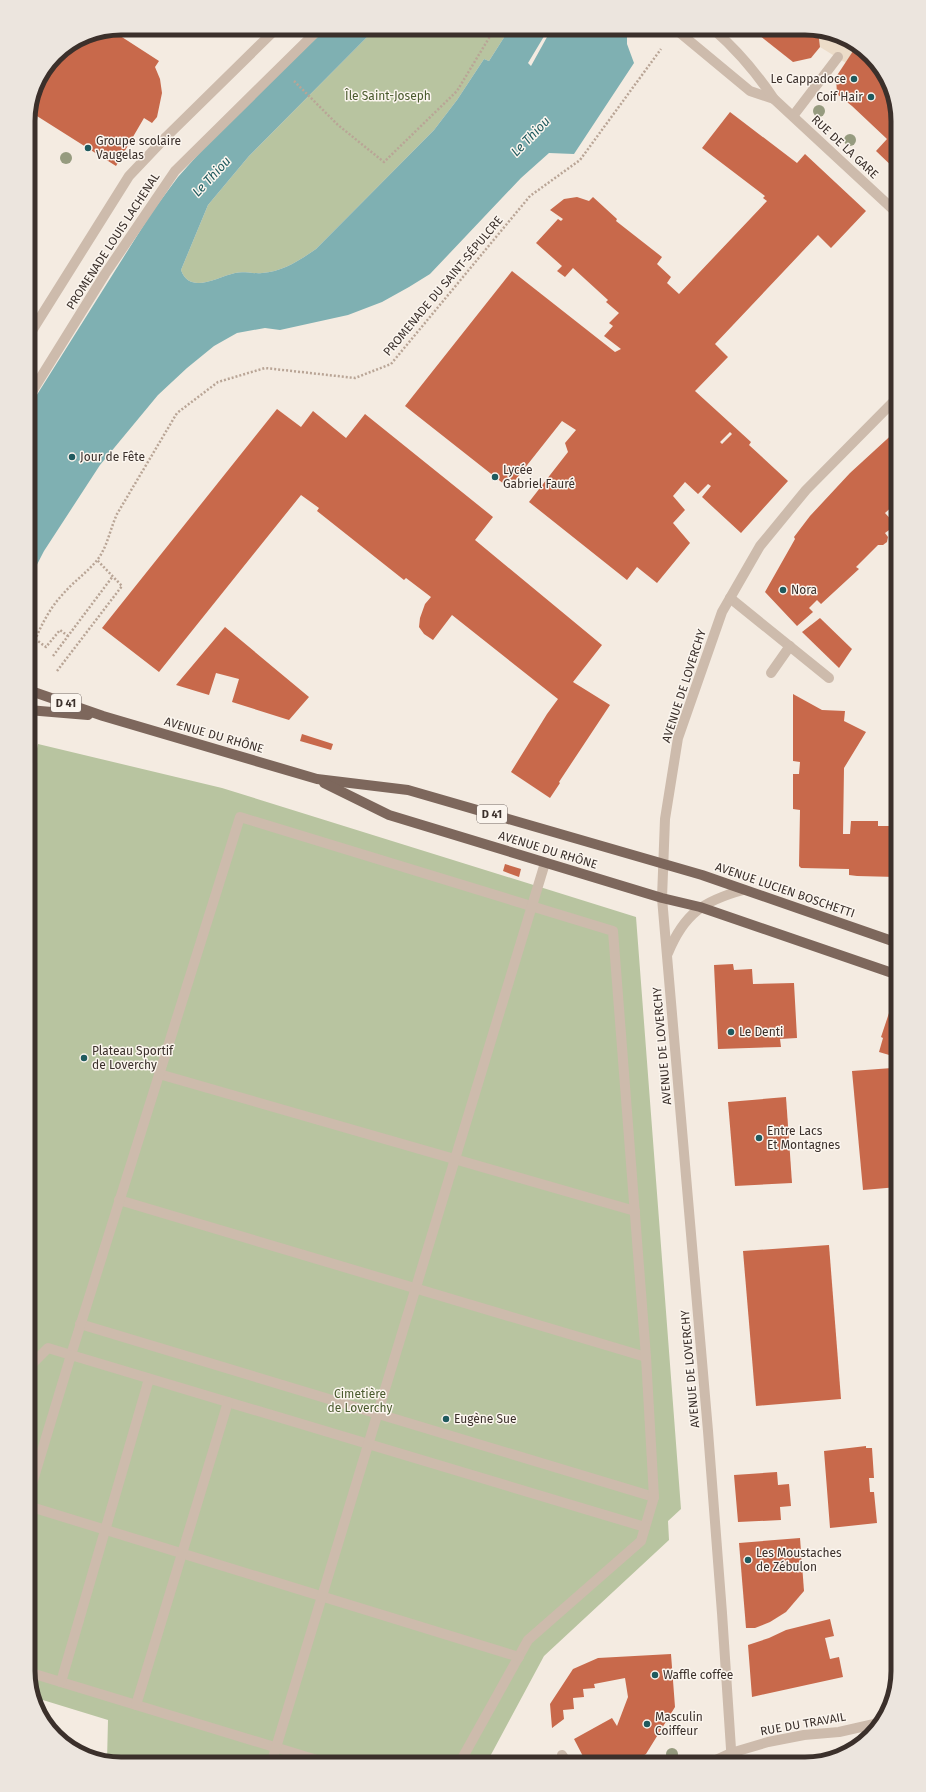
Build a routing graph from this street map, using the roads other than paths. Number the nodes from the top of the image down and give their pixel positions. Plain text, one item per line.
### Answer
1 (270, 35) edge
2 (313, 35) edge
3 (682, 35) edge
4 (720, 35) edge
5 (838, 57) dead end
6 (774, 99) junction
7 (793, 116) junction
8 (891, 207) edge
9 (35, 326) edge
10 (35, 387) edge
11 (891, 404) edge
12 (730, 598) junction
13 (790, 646) junction
14 (771, 673) dead end
15 (829, 678) dead end
16 (35, 692) edge
17 (35, 711) edge
18 (103, 716) junction
19 (317, 779) junction
20 (545, 863) junction
21 (663, 864) junction
22 (742, 890) junction
23 (662, 898) junction
24 (531, 906) junction
25 (700, 907) junction
26 (891, 942) edge
27 (667, 955) junction
28 (891, 972) edge
29 (159, 1074) junction
30 (454, 1159) junction
31 (120, 1200) junction
32 (635, 1211) junction
33 (415, 1288) junction
34 (80, 1324) junction
35 (70, 1355) junction
36 (646, 1357) junction
37 (35, 1361) edge
38 (149, 1379) junction
39 (228, 1402) junction
40 (377, 1414) junction
41 (368, 1444) junction
42 (35, 1473) edge
43 (654, 1496) junction
44 (35, 1508) edge
45 (645, 1527) junction
46 (105, 1530) junction
47 (182, 1554) junction
48 (321, 1597) junction
49 (519, 1657) junction
50 (35, 1674) edge
51 (61, 1682) junction
52 (136, 1705) junction
53 (873, 1724) edge
54 (274, 1748) junction
55 (732, 1753) junction
56 (272, 1757) edge
57 (306, 1757) edge
58 (463, 1757) edge
59 (723, 1757) edge
60 (732, 1757) edge

1 - 9 street
2 - 10 street, PROMENADE LOUIS LACHENAL
3 - 6 street, RUE DE LA GARE
4 - 6 street, RUE DE LA GARE
5 - 7 street
6 - 7 street, RUE DE LA GARE
7 - 8 street, RUE DE LA GARE
11 - 12 street, AVENUE DE LOVERCHY
12 - 13 street
12 - 21 street, AVENUE DE LOVERCHY
13 - 14 street
13 - 15 street
16 - 18 main road, AVENUE DU RHÔNE / D 41
17 - 18 main road, AVENUE DU RHÔNE / D 41
18 - 19 main road, AVENUE DU RHÔNE / D 41
19 - 20 main road, AVENUE DU RHÔNE / D 41
19 - 21 main road, AVENUE DU RHÔNE / D 41
20 - 23 main road, AVENUE DU RHÔNE / D 41
20 - 24 street
21 - 22 main road, AVENUE LUCIEN BOSCHETTI
21 - 23 street, AVENUE DE LOVERCHY
22 - 25 street
22 - 26 main road, AVENUE LUCIEN BOSCHETTI
23 - 25 main road
23 - 27 street, AVENUE DE LOVERCHY
24 - 29 street
24 - 30 street
24 - 32 street
25 - 27 street
25 - 28 main road
27 - 55 street, AVENUE DE LOVERCHY
29 - 30 street
29 - 31 street
30 - 32 street
30 - 33 street
31 - 33 street
31 - 34 street
32 - 36 street
33 - 36 street
33 - 40 street
34 - 35 street
34 - 40 street
35 - 37 street
35 - 38 street
35 - 42 street
36 - 43 street
38 - 39 street
38 - 46 street
39 - 41 street
39 - 47 street
40 - 41 street
40 - 43 street
41 - 45 street
41 - 48 street
43 - 45 street
44 - 46 street
45 - 49 street
46 - 47 street
46 - 51 street
47 - 48 street
47 - 52 street
48 - 49 street
48 - 54 street
49 - 58 street
50 - 51 street
51 - 52 street
52 - 54 street
53 - 55 street, RUE DU TRAVAIL
54 - 56 street
54 - 57 street
55 - 59 street, RUE DU TRAVAIL
55 - 60 street, AVENUE DE LOVERCHY

